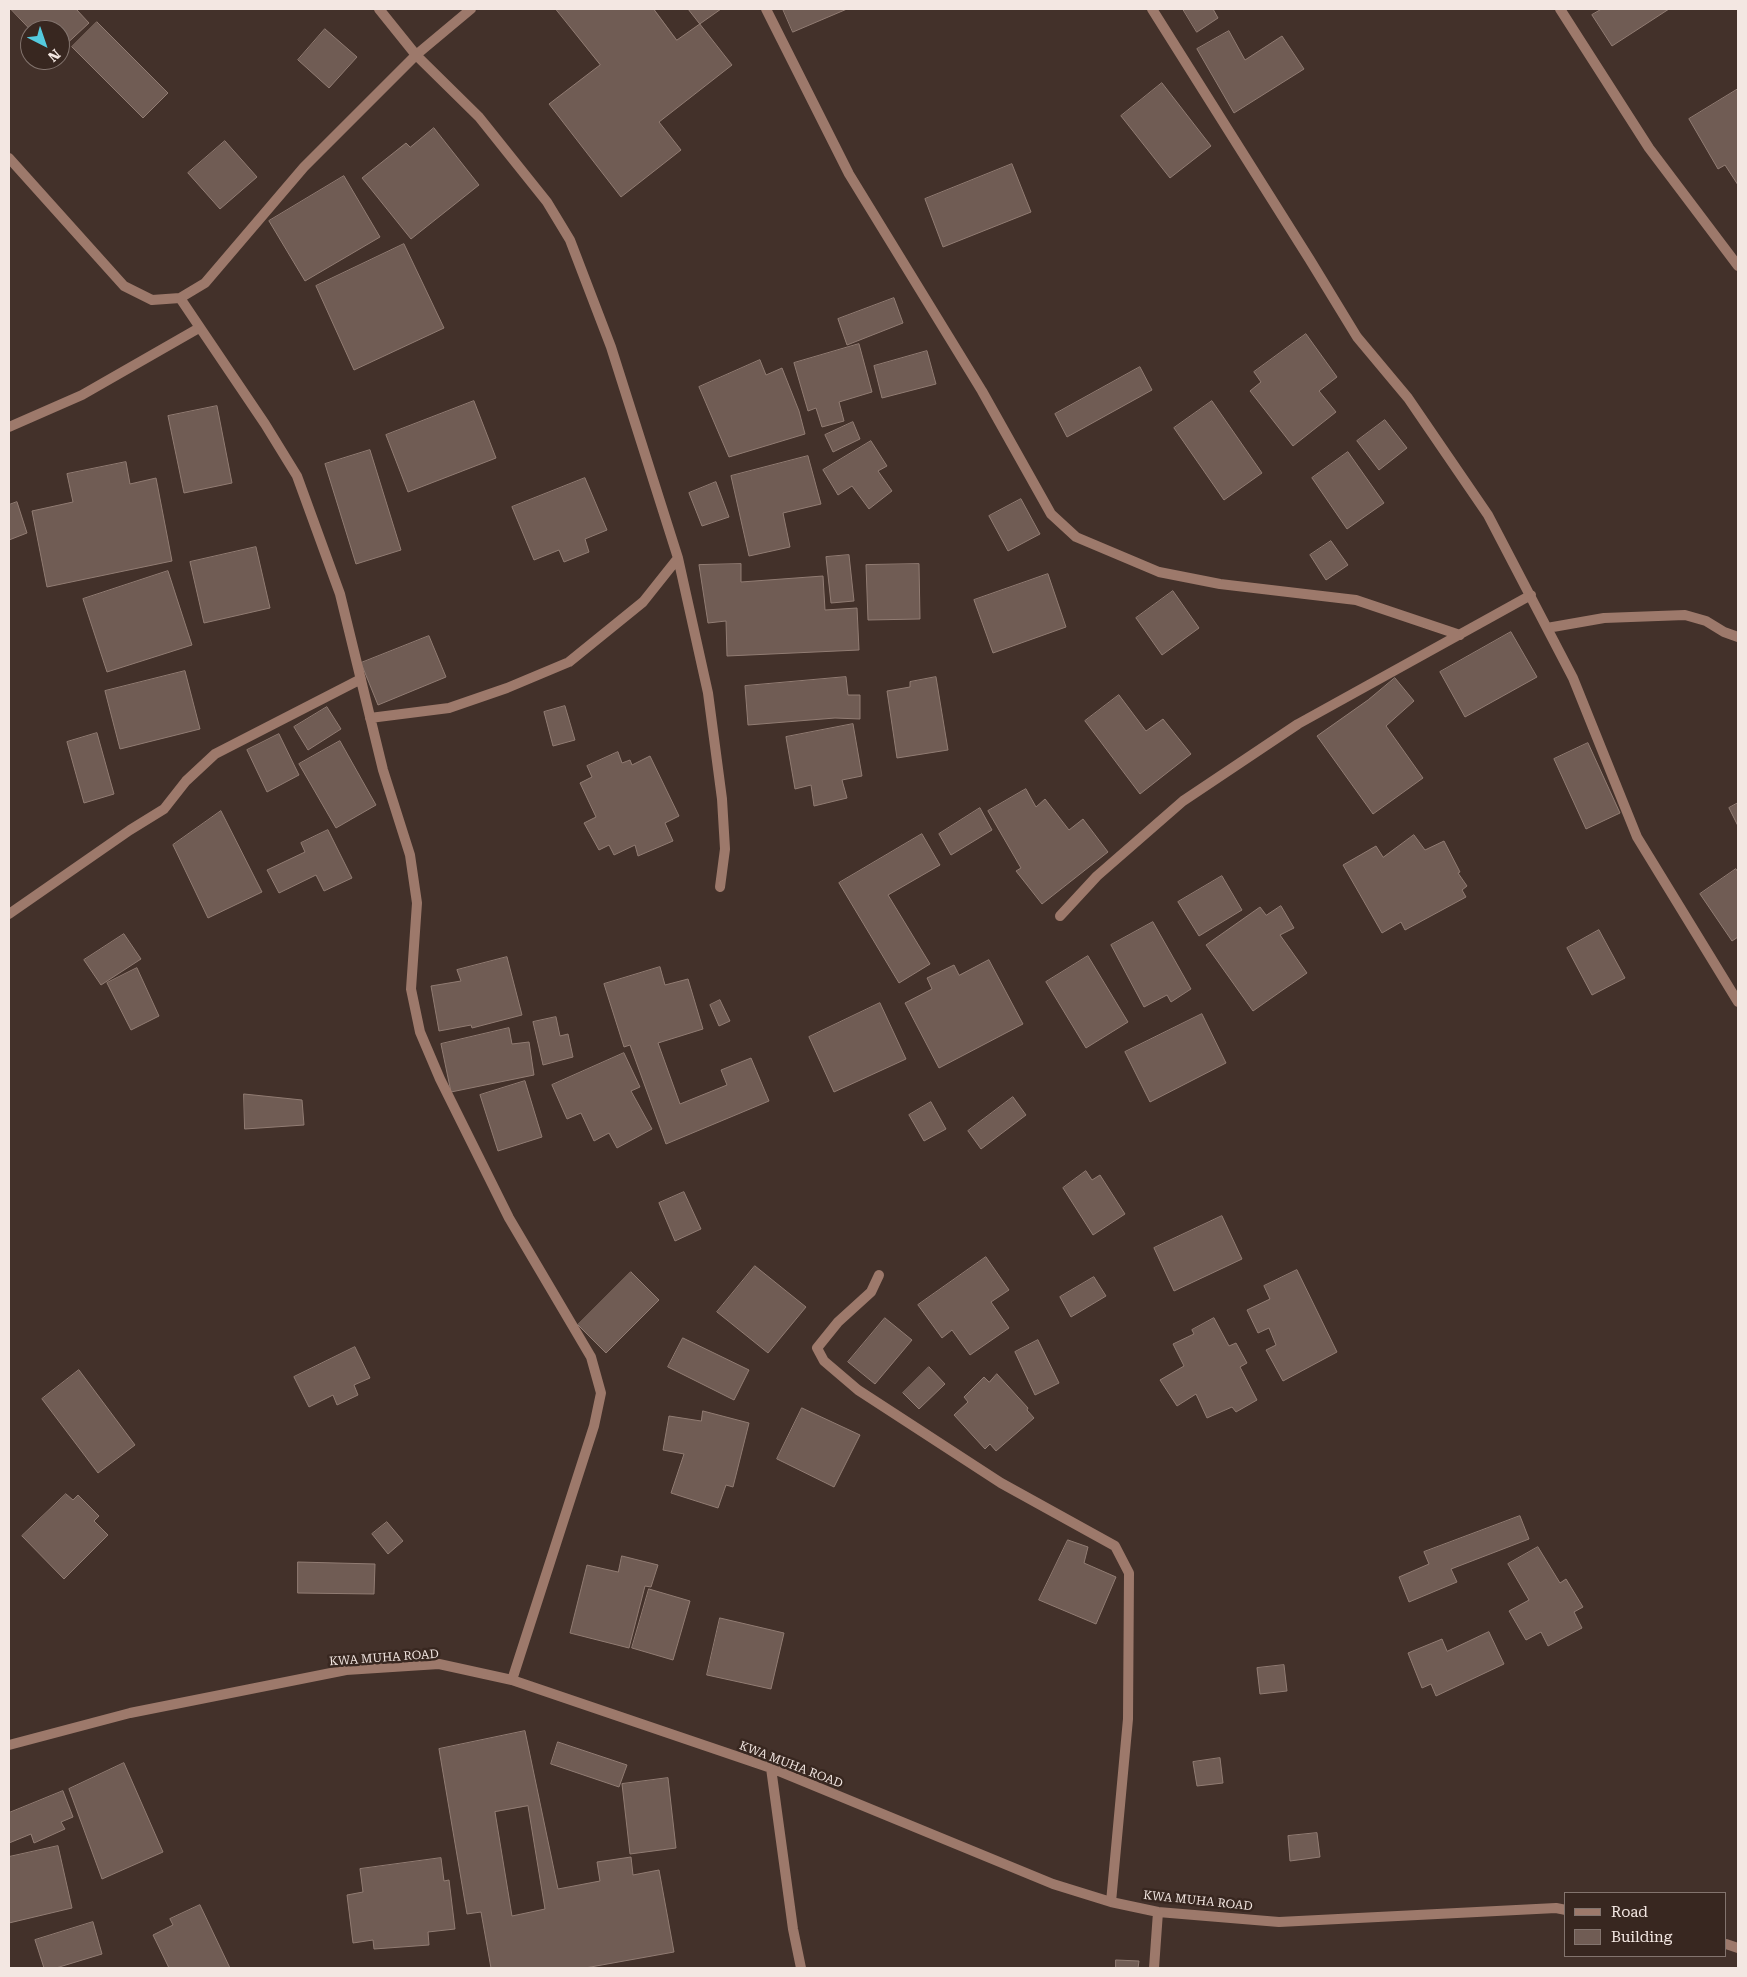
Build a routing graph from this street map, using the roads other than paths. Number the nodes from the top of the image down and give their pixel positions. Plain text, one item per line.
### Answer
1 (379, 9) edge
2 (471, 9) edge
3 (766, 9) edge
4 (1152, 9) edge
5 (1560, 9) edge
6 (416, 55) junction
7 (9, 158) edge
8 (1738, 266) edge
9 (180, 298) junction
10 (199, 328) junction
11 (9, 427) edge
12 (678, 558) junction
13 (1530, 595) junction
14 (1547, 628) junction
15 (1460, 634) junction
16 (1738, 637) edge
17 (361, 679) junction
18 (370, 718) junction
19 (720, 887) dead end
20 (9, 914) edge
21 (1060, 916) dead end
22 (1738, 1002) edge
23 (878, 1275) dead end
24 (512, 1680) junction
25 (9, 1745) edge
26 (771, 1768) junction
27 (1111, 1902) junction
28 (1564, 1910) edge
29 (1158, 1912) junction
30 (801, 1968) edge
31 (1154, 1968) edge

1 - 6 street
2 - 6 street
3 - 15 street
4 - 13 street
5 - 8 street
6 - 9 street
6 - 12 street
7 - 9 street
9 - 10 street
10 - 11 street
10 - 17 street
12 - 18 street
12 - 19 street
13 - 14 street
13 - 15 street
14 - 16 street
14 - 22 street
15 - 21 street
17 - 18 street
17 - 20 street
18 - 24 street
23 - 27 street
24 - 25 street, KWA MUHA ROAD
24 - 26 street, KWA MUHA ROAD
26 - 27 street, KWA MUHA ROAD
26 - 30 street
27 - 29 street, KWA MUHA ROAD
28 - 29 street, KWA MUHA ROAD
29 - 31 street

